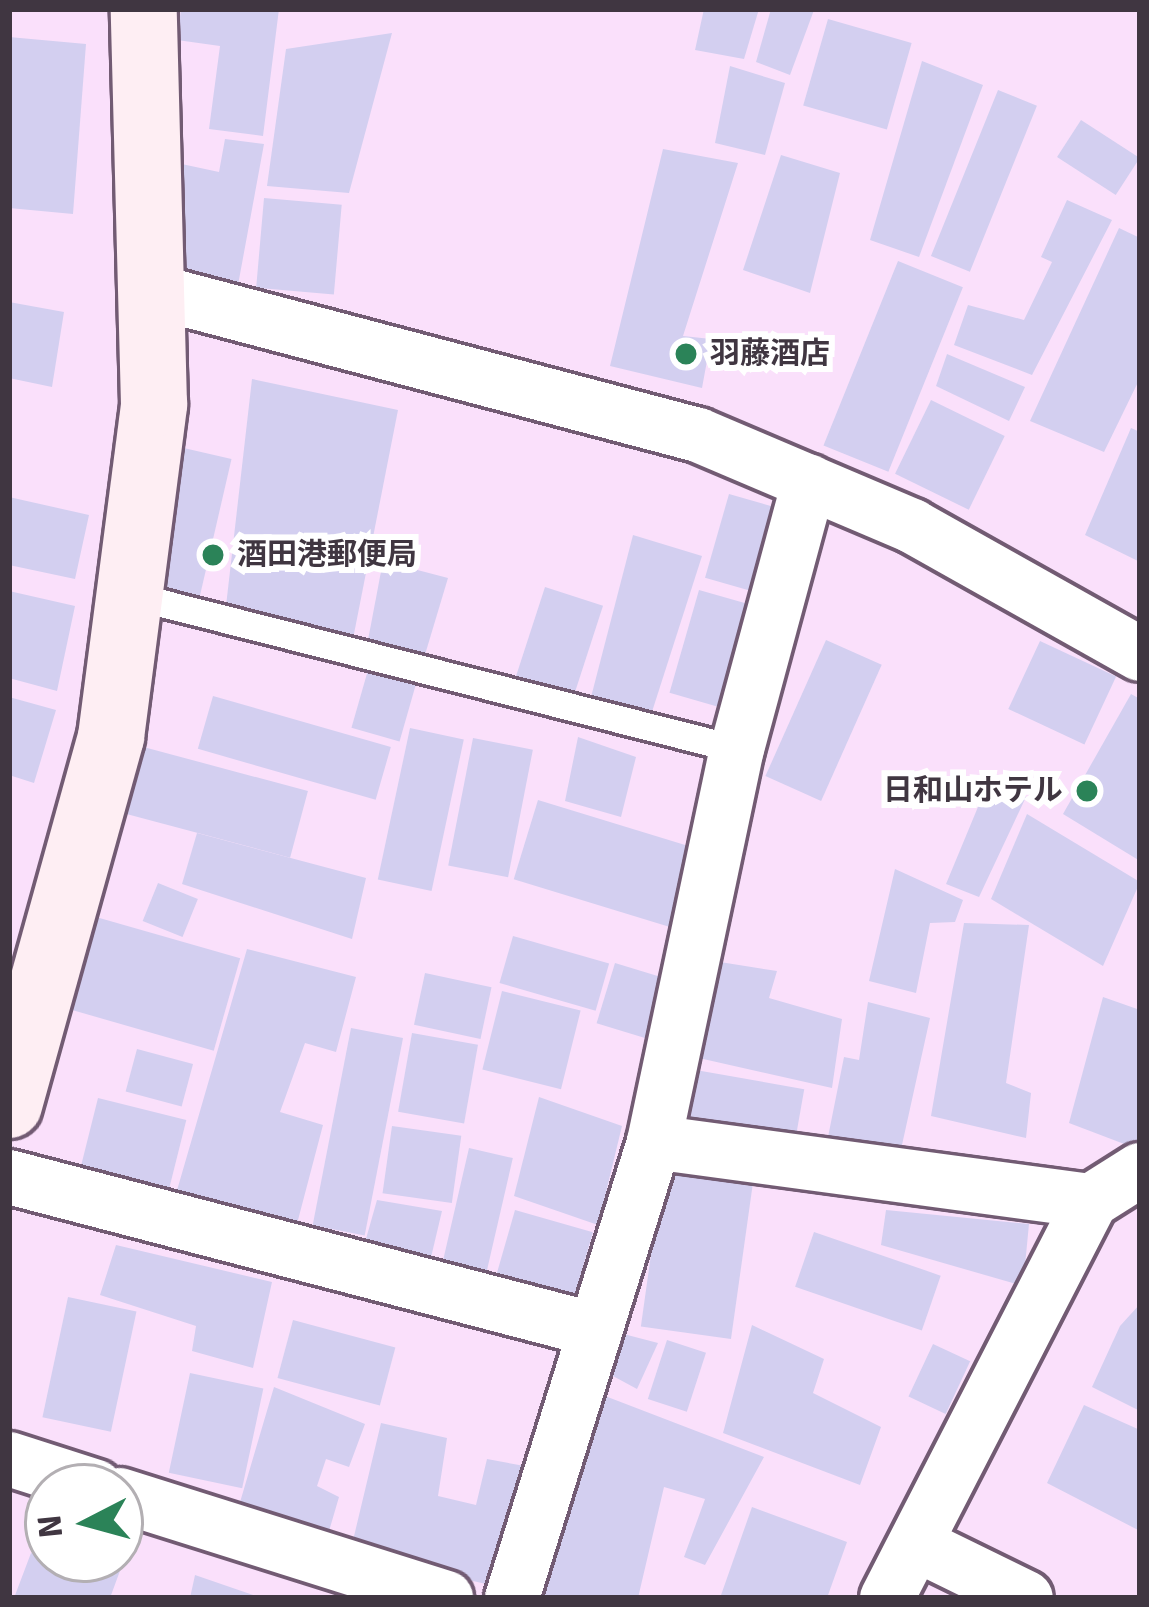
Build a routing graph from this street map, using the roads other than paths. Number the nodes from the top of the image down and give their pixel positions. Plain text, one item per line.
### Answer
1 (144, 9) edge
2 (153, 290) junction
3 (808, 482) junction
4 (130, 595) junction
5 (1140, 654) edge
6 (737, 748) junction
7 (9, 1106) edge
8 (654, 1142) junction
9 (1140, 1170) edge
10 (9, 1177) edge
11 (1091, 1201) junction
12 (595, 1330) junction
13 (144, 1503) edge
14 (918, 1545) junction
15 (446, 1598) edge
16 (512, 1598) edge
17 (887, 1598) edge
18 (1026, 1598) edge

1 - 2 street
2 - 3 street
2 - 4 street
3 - 5 street
3 - 6 street
4 - 6 lane
4 - 7 street
6 - 8 street
8 - 11 street
8 - 12 street
9 - 11 street
10 - 12 street
11 - 14 street
12 - 16 street
13 - 15 street
14 - 17 street
14 - 18 street

